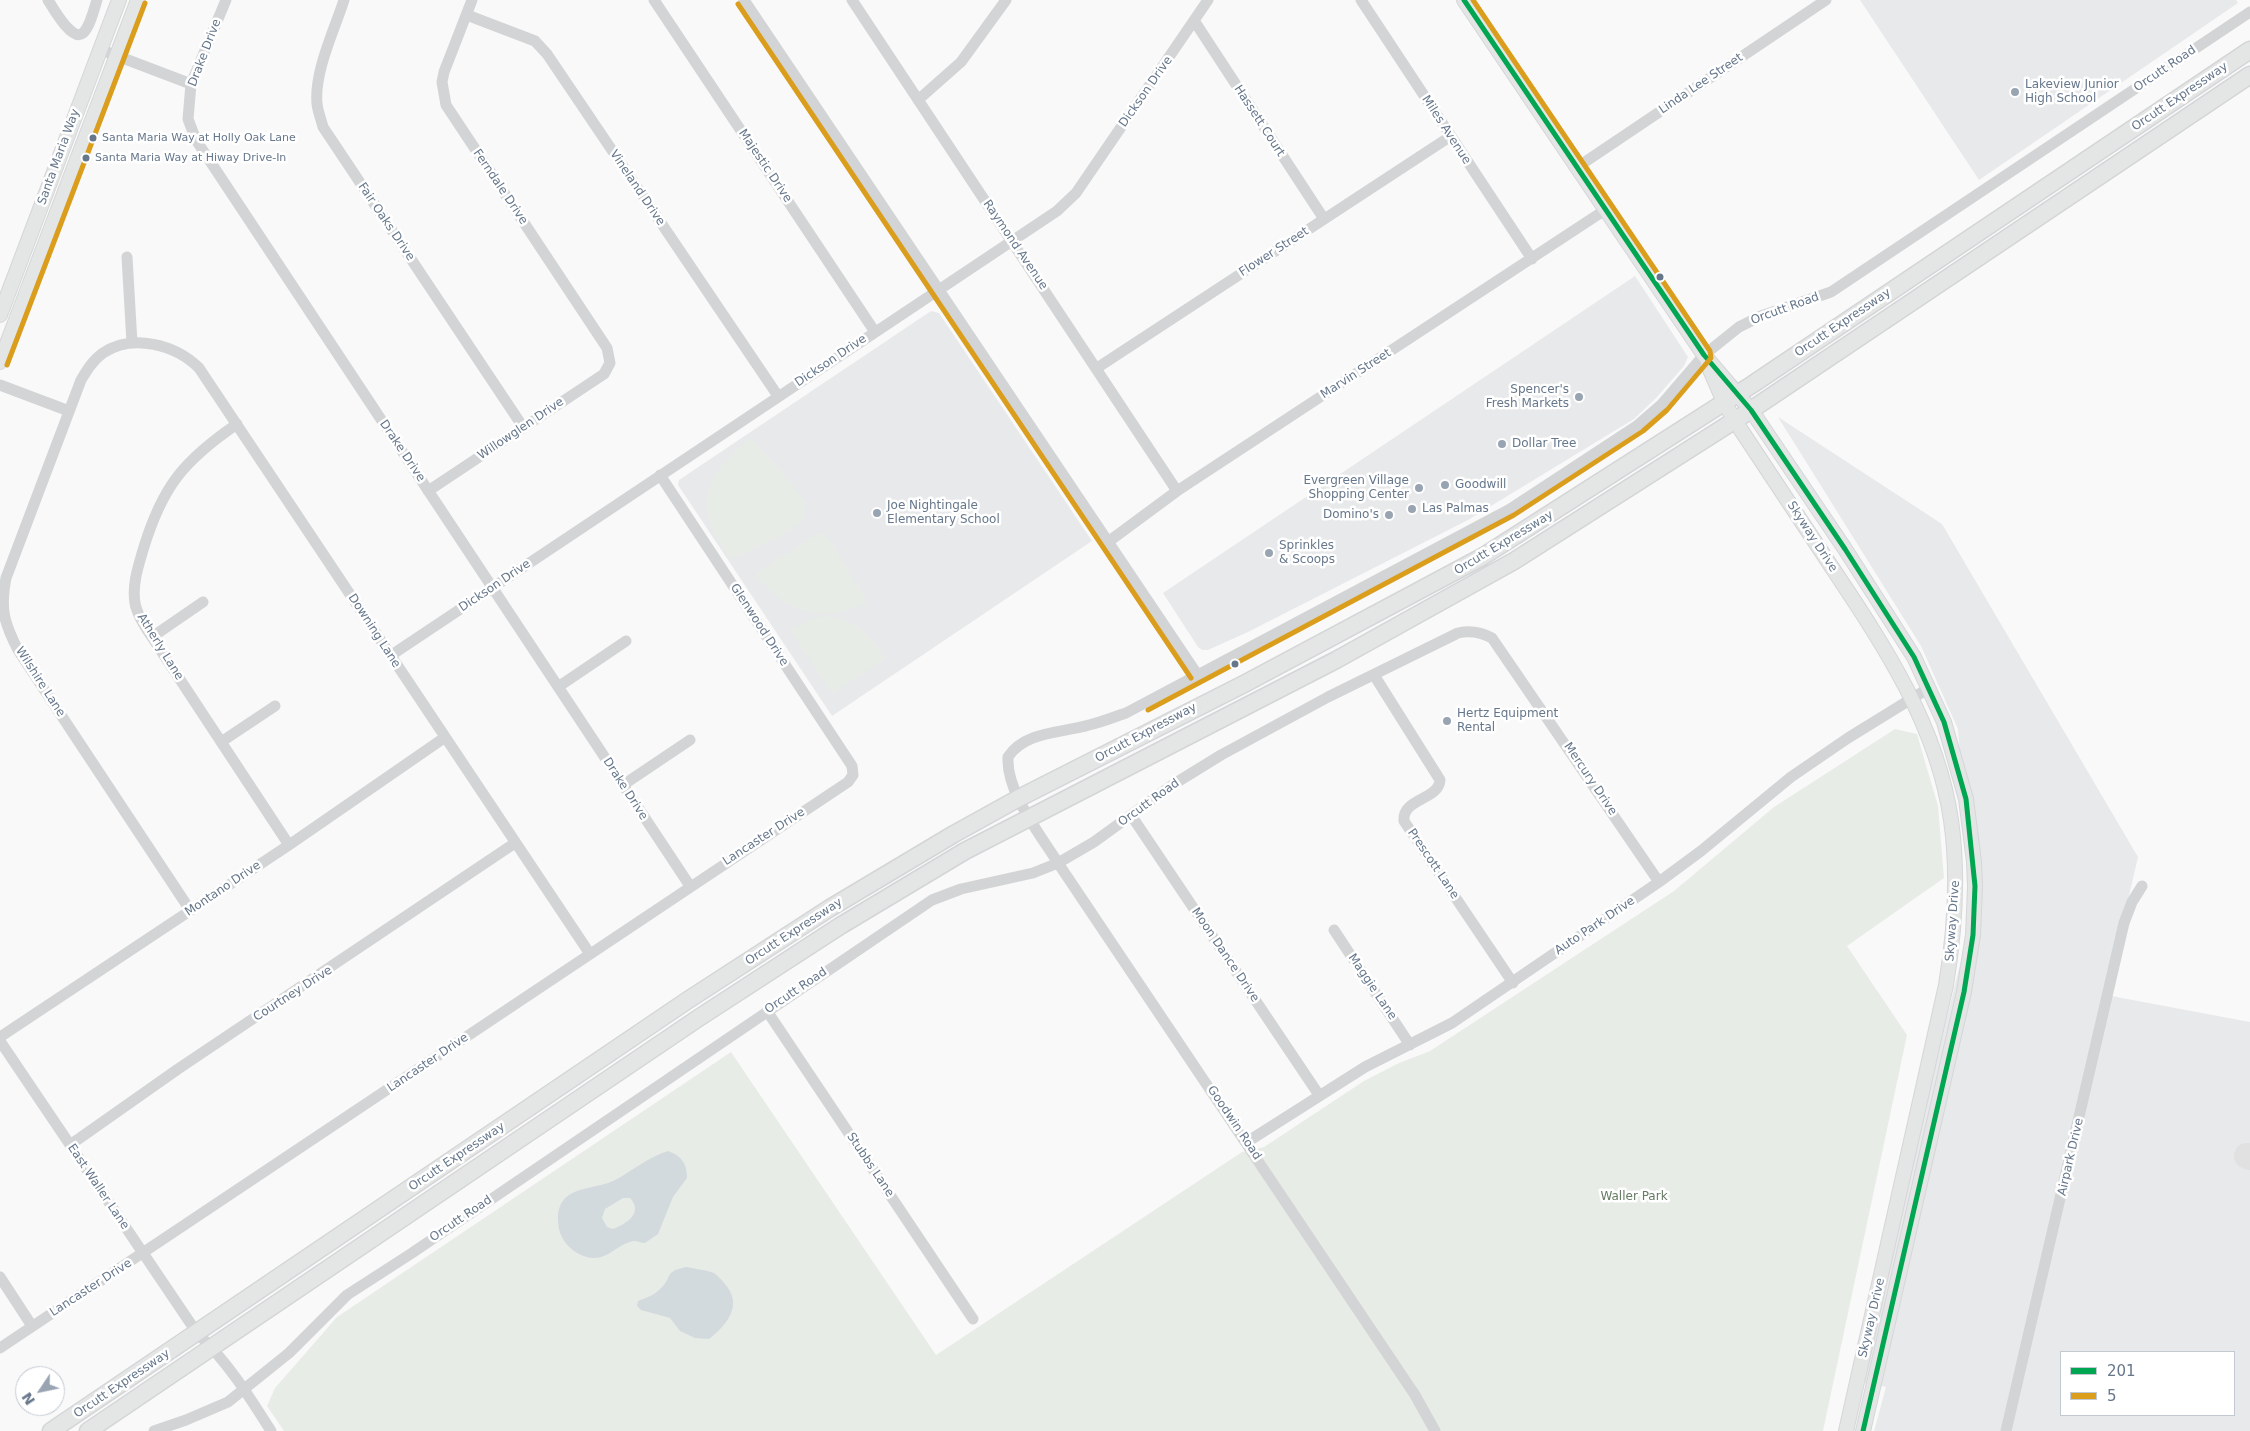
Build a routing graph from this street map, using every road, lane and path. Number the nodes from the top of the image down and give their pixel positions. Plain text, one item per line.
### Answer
1 (48, 0) edge
2 (97, 0) edge
3 (119, 0) edge
4 (138, 0) edge
5 (226, 0) edge
6 (344, 0) edge
7 (472, 0) edge
8 (654, 0) edge
9 (744, 0) edge
10 (852, 0) edge
11 (1006, 0) edge
12 (1208, 0) edge
13 (1361, 0) edge
14 (1464, 0) edge
15 (1826, 0) edge
16 (2250, 12) edge
17 (467, 15) junction
18 (1195, 22) junction
19 (99, 49) junction
20 (2250, 50) edge
21 (116, 55) junction
22 (2250, 75) edge
23 (192, 84) junction
24 (918, 100) junction
25 (1450, 136) junction
26 (1576, 168) junction
27 (1605, 210) junction
28 (1324, 219) junction
29 (1012, 240) junction
30 (126, 257) dead end
31 (1532, 259) junction
32 (938, 289) junction
33 (0, 315) edge
34 (875, 332) junction
35 (132, 343) junction
36 (1704, 355) junction
37 (0, 362) edge
38 (610, 363) joint
39 (1097, 368) junction
40 (0, 385) edge
41 (1738, 393) junction
42 (778, 396) junction
43 (1724, 402) junction
44 (1750, 410) junction
45 (69, 411) junction
46 (1735, 420) junction
47 (237, 424) junction
48 (523, 427) junction
49 (660, 475) junction
50 (428, 491) junction
51 (1177, 491) junction
52 (1108, 542) junction
53 (492, 588) junction
54 (203, 602) dead end
55 (1482, 632) joint
56 (152, 637) junction
57 (626, 641) dead end
58 (390, 656) junction
59 (1196, 674) junction
60 (1374, 675) junction
61 (558, 687) junction
62 (1929, 688) junction
63 (1913, 698) junction
64 (275, 706) dead end
65 (444, 738) junction
66 (690, 740) dead end
67 (221, 742) junction
68 (853, 775) joint
69 (623, 785) junction
70 (1019, 798) junction
71 (1131, 815) junction
72 (1030, 817) junction
73 (515, 843) junction
74 (289, 845) junction
75 (1058, 863) junction
76 (1659, 882) junction
77 (690, 886) junction
78 (2142, 886) dead end
79 (190, 910) junction
80 (1334, 930) dead end
81 (590, 954) junction
82 (1513, 982) junction
83 (767, 1011) junction
84 (0, 1036) edge
85 (0, 1041) edge
86 (1410, 1045) junction
87 (1319, 1095) junction
88 (1247, 1142) junction
89 (70, 1145) junction
90 (143, 1254) junction
91 (0, 1277) edge
92 (973, 1319) dead end
93 (32, 1326) junction
94 (197, 1333) junction
95 (212, 1347) junction
96 (0, 1348) edge
97 (245, 1390) junction
98 (51, 1431) edge
99 (88, 1431) edge
100 (154, 1431) edge
101 (271, 1431) edge
102 (1435, 1431) edge
103 (1846, 1431) edge
104 (1863, 1431) edge
105 (2006, 1431) edge

1 - 2 street
3 - 19 main road, Santa Maria Way
4 - 21 main road, Santa Maria Way
5 - 23 street, Drake Drive
6 - 48 street, Fair Oaks Drive
7 - 17 street, Ferndale Drive
8 - 34 street, Majestic Drive
9 - 32 street
10 - 24 street, Raymond Avenue
11 - 24 street
12 - 18 street, Dickson Drive
13 - 25 street, Miles Avenue
14 - 26 main road
15 - 26 street, Linda Lee Street
16 - 36 street, Orcutt Road
17 - 38 street, Ferndale Drive
17 - 42 street, Vineland Drive
18 - 28 street, Hassett Court
18 - 29 street, Dickson Drive
19 - 21 street
19 - 33 main road, Santa Maria Way
20 - 41 highway, Orcutt Expressway
21 - 23 street
21 - 37 main road, Santa Maria Way
22 - 44 highway, Orcutt Expressway
23 - 50 street, Drake Drive
24 - 29 street, Raymond Avenue
25 - 28 street, Flower Street
25 - 31 street, Miles Avenue
26 - 27 main road
27 - 31 street, Marvin Street
27 - 36 main road
28 - 39 street, Flower Street
29 - 32 street, Dickson Drive
29 - 39 street, Raymond Avenue
30 - 35 street
31 - 51 street, Marvin Street
32 - 34 street, Dickson Drive
32 - 52 street
34 - 42 street, Dickson Drive
35 - 45 street, Wilshire Lane
35 - 47 street, Downing Lane
36 - 41 main road, Skyway Drive
36 - 43 main road, Skyway Drive
36 - 59 street, Orcutt Road
38 - 48 street, Willowglen Drive
39 - 51 street, Raymond Avenue
40 - 45 street
41 - 43 highway, Orcutt Expressway
41 - 44 main road, Skyway Drive
42 - 49 street, Dickson Drive
43 - 46 main road, Skyway Drive
43 - 70 highway, Orcutt Expressway
44 - 46 highway, Orcutt Expressway
44 - 62 main road, Skyway Drive
45 - 79 street, Wilshire Lane
46 - 63 main road, Skyway Drive
46 - 72 highway, Orcutt Expressway
47 - 56 street, Atherly Lane
47 - 58 street, Downing Lane
48 - 50 street, Willowglen Drive
49 - 53 street, Dickson Drive
49 - 68 street, Glenwood Drive
50 - 53 street, Drake Drive
51 - 52 street, Marvin Street
52 - 59 street
53 - 58 street, Dickson Drive
53 - 61 street, Drake Drive
54 - 56 street
55 - 60 street, Orcutt Road
55 - 76 street, Mercury Drive
56 - 67 street, Atherly Lane
57 - 61 street
58 - 65 street, Downing Lane
59 - 70 street, Orcutt Road
60 - 71 street, Orcutt Road
60 - 82 street, Prescott Lane
61 - 69 street, Drake Drive
62 - 63 street, Auto Park Drive
62 - 104 main road, Skyway Drive
63 - 76 street, Auto Park Drive
63 - 103 main road, Skyway Drive
64 - 67 street
65 - 73 street, Downing Lane
65 - 74 street, Montano Drive
66 - 69 street
67 - 74 street, Atherly Lane
68 - 77 street, Lancaster Drive
69 - 77 street, Drake Drive
70 - 72 street, Orcutt Road
70 - 94 highway, Orcutt Expressway
71 - 75 street, Orcutt Road
71 - 87 street, Moon Dance Drive
72 - 75 street, Goodwin Road
72 - 95 highway, Orcutt Expressway
73 - 81 street, Downing Lane
73 - 89 street, Courtney Drive
74 - 79 street, Montano Drive
75 - 83 street, Orcutt Road
75 - 88 street, Goodwin Road
76 - 82 street, Auto Park Drive
77 - 81 street, Lancaster Drive
78 - 105 street, Airpark Drive
79 - 84 street, Montano Drive
80 - 86 street, Maggie Lane
81 - 90 street, Lancaster Drive
82 - 86 street, Auto Park Drive
83 - 92 street, Stubbs Lane
83 - 97 street, Orcutt Road
85 - 89 street, East Waller Lane
86 - 87 street, Auto Park Drive
87 - 88 street, Auto Park Drive
88 - 102 street, Goodwin Road
89 - 90 street, East Waller Lane
90 - 93 street, Lancaster Drive
90 - 94 street, East Waller Lane
91 - 93 street
93 - 96 street, Lancaster Drive
94 - 95 street, East Waller Lane
94 - 98 highway, Orcutt Expressway
95 - 97 street, East Waller Lane
95 - 99 highway, Orcutt Expressway
97 - 100 street, Orcutt Road
97 - 101 street, East Waller Lane

